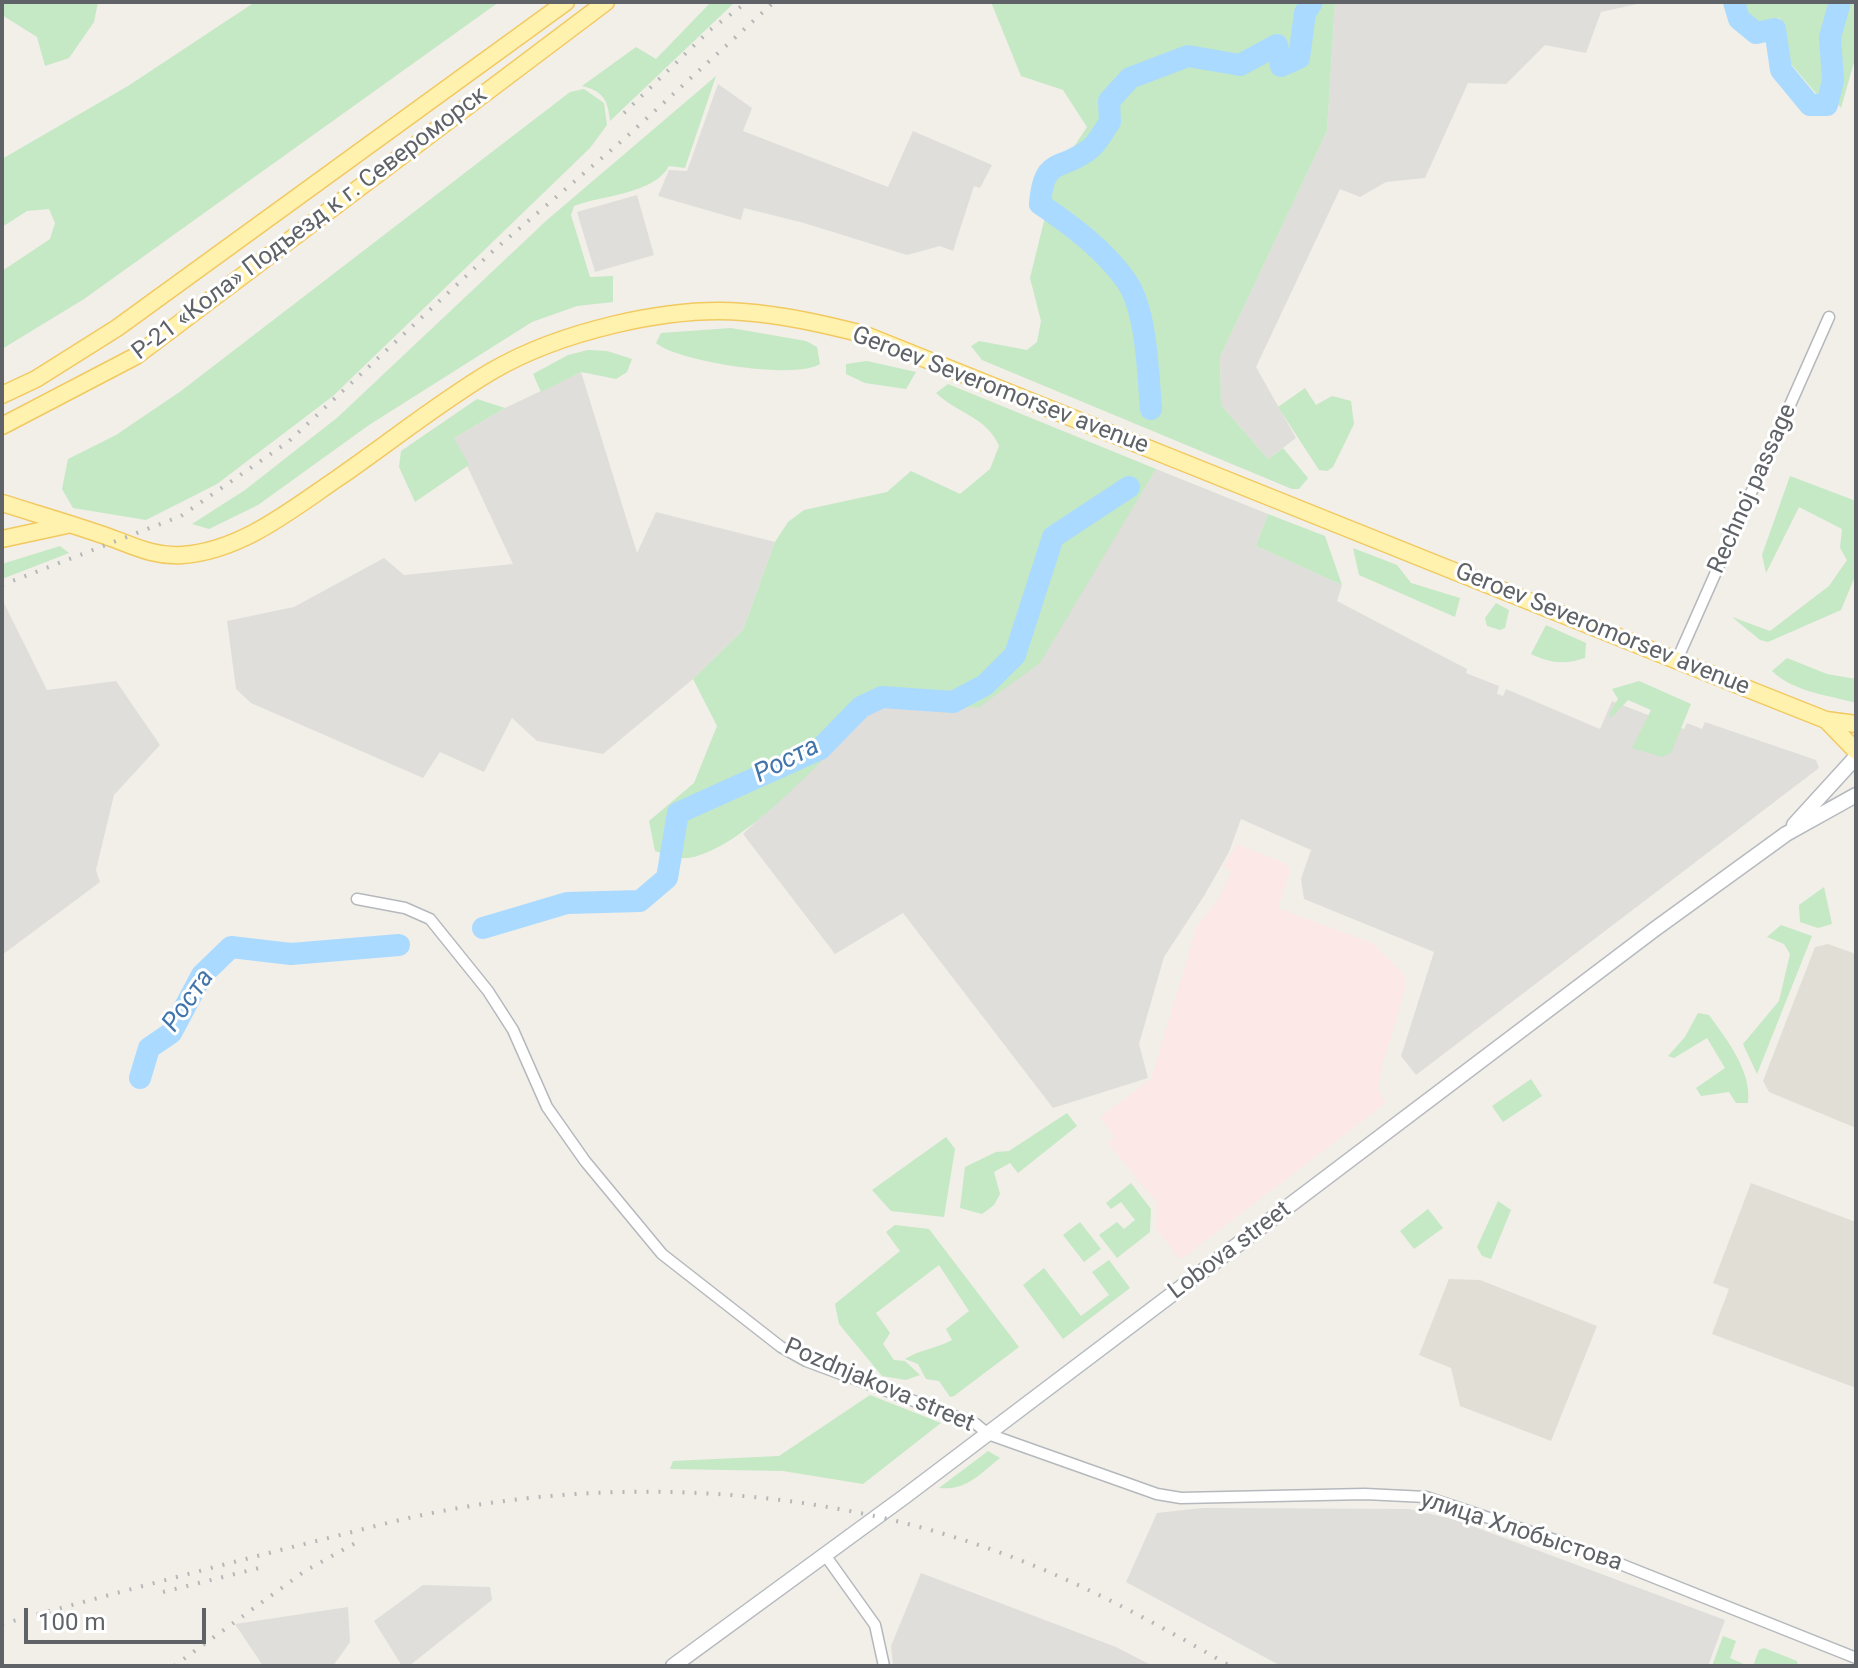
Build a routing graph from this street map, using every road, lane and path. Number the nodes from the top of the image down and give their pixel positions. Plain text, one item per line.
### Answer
1 (566, 2) edge
2 (606, 2) edge
3 (1829, 317) dead end
4 (2, 395) edge
5 (2, 426) edge
6 (2, 503) edge
7 (68, 524) junction
8 (2, 539) edge
9 (1677, 660) junction
10 (1826, 720) junction
11 (1856, 724) edge
12 (1856, 751) edge
13 (1856, 757) edge
14 (1856, 795) edge
15 (1786, 834) junction
16 (357, 899) dead end
17 (988, 1434) junction
18 (825, 1555) junction
19 (1856, 1658) edge
20 (673, 1666) edge
21 (884, 1666) edge

1 - 4 main road, Р-21 «Кола» Подъезд к г. Североморск
2 - 5 main road, Р-21 «Кола» Подъезд к г. Североморск
3 - 9 street, Rechnoj passage
6 - 7 main road, Geroev Severomorsev avenue
7 - 8 main road
7 - 9 main road, Geroev Severomorsev avenue
9 - 10 main road, Geroev Severomorsev avenue
10 - 11 main road, Geroev Severomorsev avenue
10 - 12 main road, Geroev Severomorsev avenue
13 - 15 street, Lobova street
14 - 15 street, Lobova street
15 - 17 street, Lobova street
16 - 17 street, Pozdnjakova street
17 - 18 street, Lobova street
17 - 19 street, улица Хлобыстова
18 - 20 street, Lobova street
18 - 21 street

